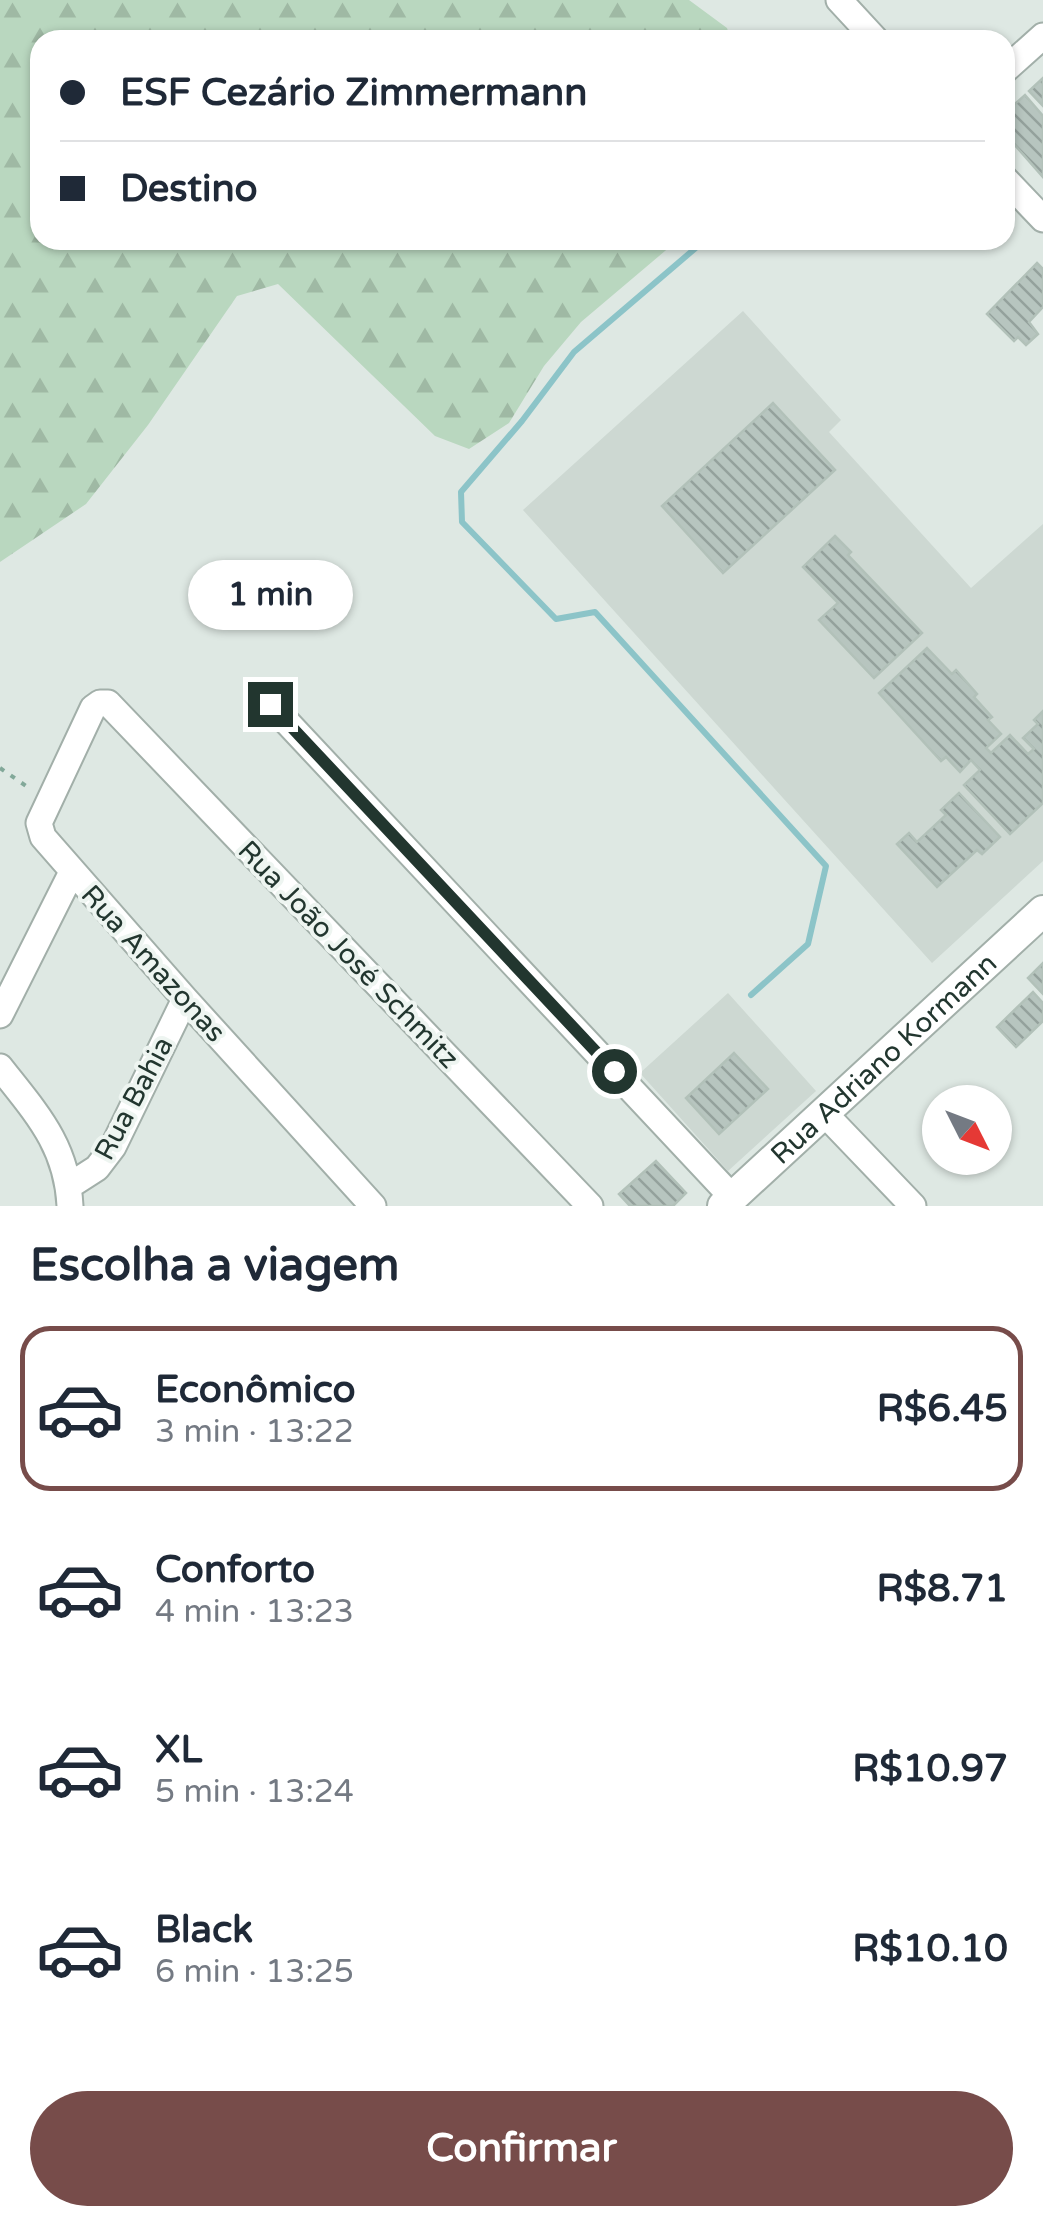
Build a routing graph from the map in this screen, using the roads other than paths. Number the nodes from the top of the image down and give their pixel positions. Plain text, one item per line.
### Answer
1 (839, 0) edge
2 (867, 30) edge
3 (1043, 36) edge
4 (1015, 61) edge
5 (1015, 190) edge
6 (1043, 219) edge
7 (108, 703) joint
8 (270, 704) dead end
9 (72, 872) junction
10 (1043, 910) edge
11 (185, 999) junction
12 (0, 1015) edge
13 (0, 1067) edge
14 (824, 1112) junction
15 (70, 1196) edge
16 (727, 1202) edge
17 (372, 1206) edge
18 (590, 1206) edge
19 (913, 1206) edge

1 - 2 street
3 - 4 street
5 - 6 street
7 - 9 street, Rua Amazonas
7 - 18 street, Rua João José Schmitz
8 - 16 street
9 - 11 street, Rua Amazonas
9 - 12 street
10 - 14 street, Rua Adriano Kormann
11 - 15 street, Rua Bahia
11 - 17 street, Rua Amazonas
13 - 15 street
14 - 16 street, Rua Adriano Kormann
14 - 19 street

